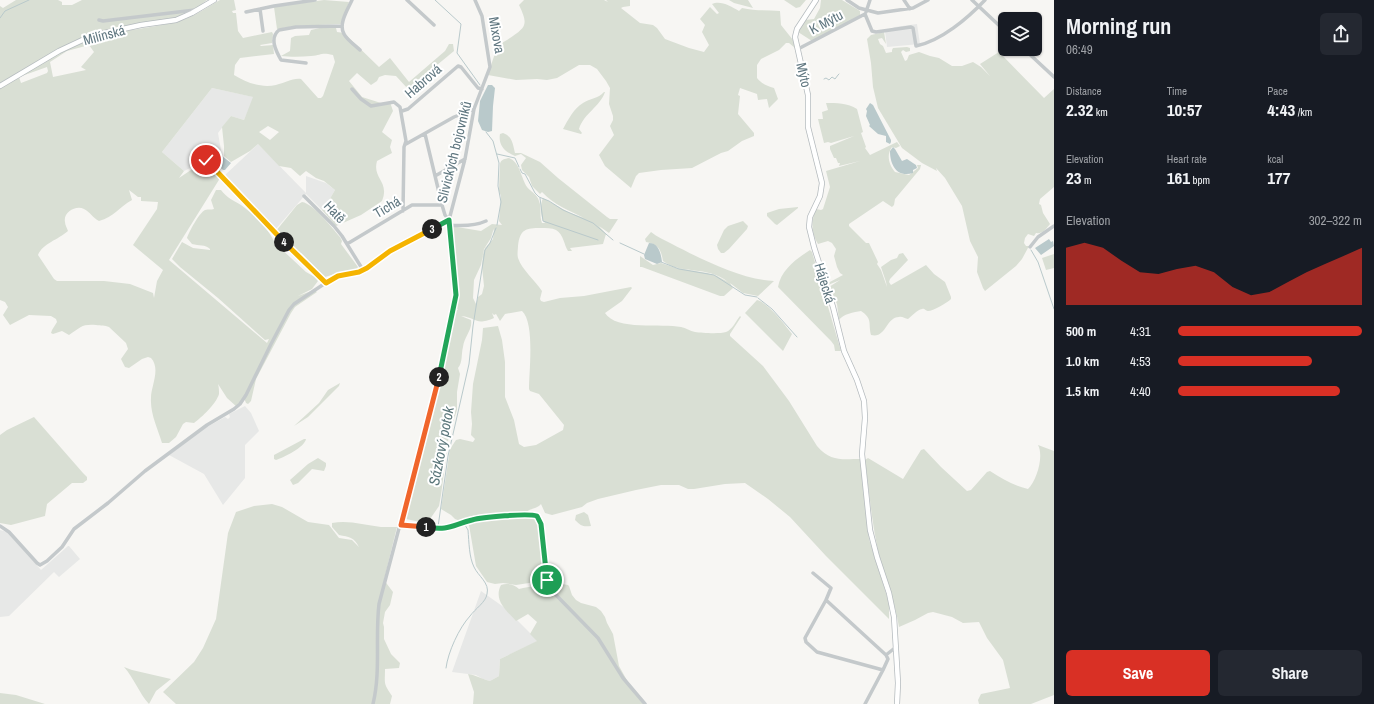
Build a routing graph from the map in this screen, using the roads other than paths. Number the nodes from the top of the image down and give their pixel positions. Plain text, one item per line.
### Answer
1 (214, 0) edge
2 (274, 0) edge
3 (315, 0) edge
4 (347, 0) edge
5 (352, 0) edge
6 (407, 0) edge
7 (474, 0) edge
8 (816, 0) edge
9 (847, 0) edge
10 (870, 0) edge
11 (904, 0) edge
12 (928, 0) edge
13 (972, 0) edge
14 (985, 0) edge
15 (274, 6) junction
16 (979, 6) junction
17 (199, 9) junction
18 (260, 9) junction
19 (910, 9) junction
20 (246, 12) dead end
21 (865, 12) junction
22 (99, 20) dead end
23 (998, 24) edge
24 (434, 25) dead end
25 (342, 26) junction
26 (263, 31) dead end
27 (798, 49) junction
28 (360, 50) dead end
29 (1032, 56) edge
30 (306, 63) dead end
31 (488, 76) joint
32 (1054, 77) edge
33 (0, 86) edge
34 (352, 89) dead end
35 (482, 89) junction
36 (474, 109) junction
37 (402, 111) junction
38 (807, 113) joint
39 (425, 134) junction
40 (406, 144) junction
41 (206, 160) dead end
42 (465, 160) junction
43 (435, 176) junction
44 (304, 196) dead end
45 (403, 204) junction
46 (412, 205) junction
47 (442, 205) junction
48 (403, 211) junction
49 (486, 221) dead end
50 (449, 223) junction
51 (482, 223) junction
52 (1054, 226) edge
53 (483, 228) dead end
54 (347, 244) junction
55 (1030, 247) dead end
56 (363, 270) junction
57 (326, 283) junction
58 (401, 525) junction
59 (0, 526) edge
60 (813, 573) dead end
61 (826, 600) junction
62 (896, 647) junction
63 (886, 655) junction
64 (883, 670) junction
65 (373, 704) edge
66 (644, 704) edge
67 (865, 704) edge
68 (898, 704) edge

1 - 17 main road, Milínská
2 - 15 street
3 - 15 street
4 - 5 street
5 - 25 street
6 - 24 street
7 - 31 street, Mixova
8 - 27 main road, Mýto
9 - 21 street
10 - 21 street
11 - 19 street
12 - 19 street
13 - 16 street
14 - 16 street
15 - 18 street
16 - 21 street
16 - 23 street
17 - 22 street
17 - 33 main road, Milínská
18 - 20 street
18 - 26 street
19 - 21 street
21 - 27 street, K Mýtu
25 - 28 street
25 - 30 street
27 - 38 main road, Mýto
29 - 32 street
31 - 35 street, Slivických bojovníků
34 - 37 street
35 - 36 street, Slivických bojovníků
35 - 37 street, Habrová
36 - 39 street
36 - 42 street, Slivických bojovníků
37 - 40 street
38 - 62 main road, Hájecká
39 - 40 street
39 - 43 street
40 - 45 street
41 - 57 street
42 - 43 street
42 - 50 street, Slivických bojovníků
43 - 47 street
44 - 54 street, Hatě
45 - 46 street
45 - 48 street
46 - 47 street, Tichá
46 - 48 street, Tichá
47 - 50 street
48 - 54 street, Tichá
49 - 51 street
50 - 51 street
50 - 56 street
50 - 58 street, Slivických bojovníků
51 - 53 street
52 - 55 street
54 - 56 street, Hatě
56 - 57 street
57 - 59 street
58 - 65 street, Slivických bojovníků
58 - 66 street
60 - 61 street
61 - 63 street
61 - 64 street
62 - 63 street
62 - 68 main road, Hájecká
63 - 64 street
64 - 67 street

